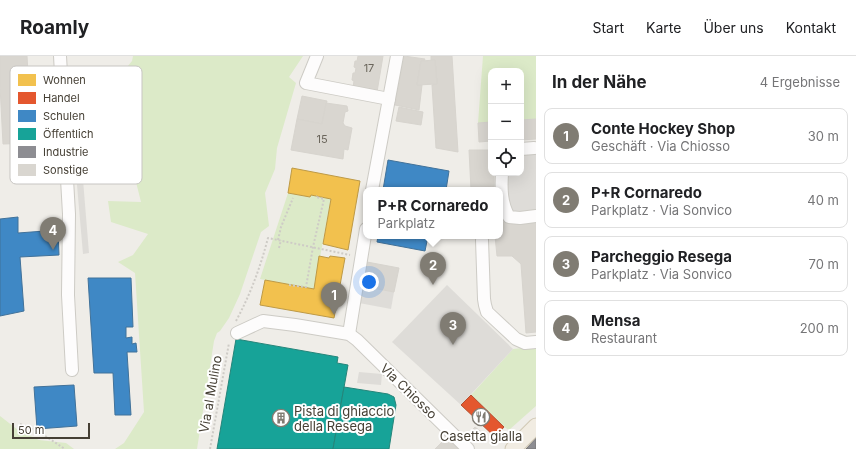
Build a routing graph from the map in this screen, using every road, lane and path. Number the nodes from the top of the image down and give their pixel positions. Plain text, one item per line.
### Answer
1 (60, 56) edge
2 (317, 56) edge
3 (397, 56) edge
4 (61, 66) edge
5 (389, 99) junction
6 (534, 148) dead end
7 (524, 149) edge
8 (502, 176) edge
9 (67, 184) edge
10 (373, 187) edge
11 (501, 187) edge
12 (317, 196) dead end
13 (293, 198) dead end
14 (503, 208) edge
15 (536, 216) edge
16 (364, 239) edge
17 (279, 240) junction
18 (482, 240) dead end
19 (313, 247) junction
20 (279, 248) dead end
21 (361, 257) junction
22 (289, 285) dead end
23 (236, 329) joint
24 (349, 334) junction
25 (536, 342) edge
26 (229, 343) dead end
27 (72, 370) dead end
28 (20, 424) dead end
29 (536, 426) edge
30 (65, 449) edge
31 (210, 449) edge
32 (468, 449) edge
33 (513, 449) edge

1 - 4 street
2 - 5 street
3 - 5 street
5 - 10 street
6 - 7 street
8 - 11 street
9 - 27 street
12 - 19 path
13 - 17 path
14 - 15 street
16 - 21 street
17 - 19 path
17 - 20 path
17 - 23 path
18 - 25 street
19 - 21 path
19 - 22 path
21 - 24 street
23 - 24 street
24 - 32 street, Via Chiosso
26 - 31 path, Via al Mulino
28 - 30 path
29 - 33 main road

